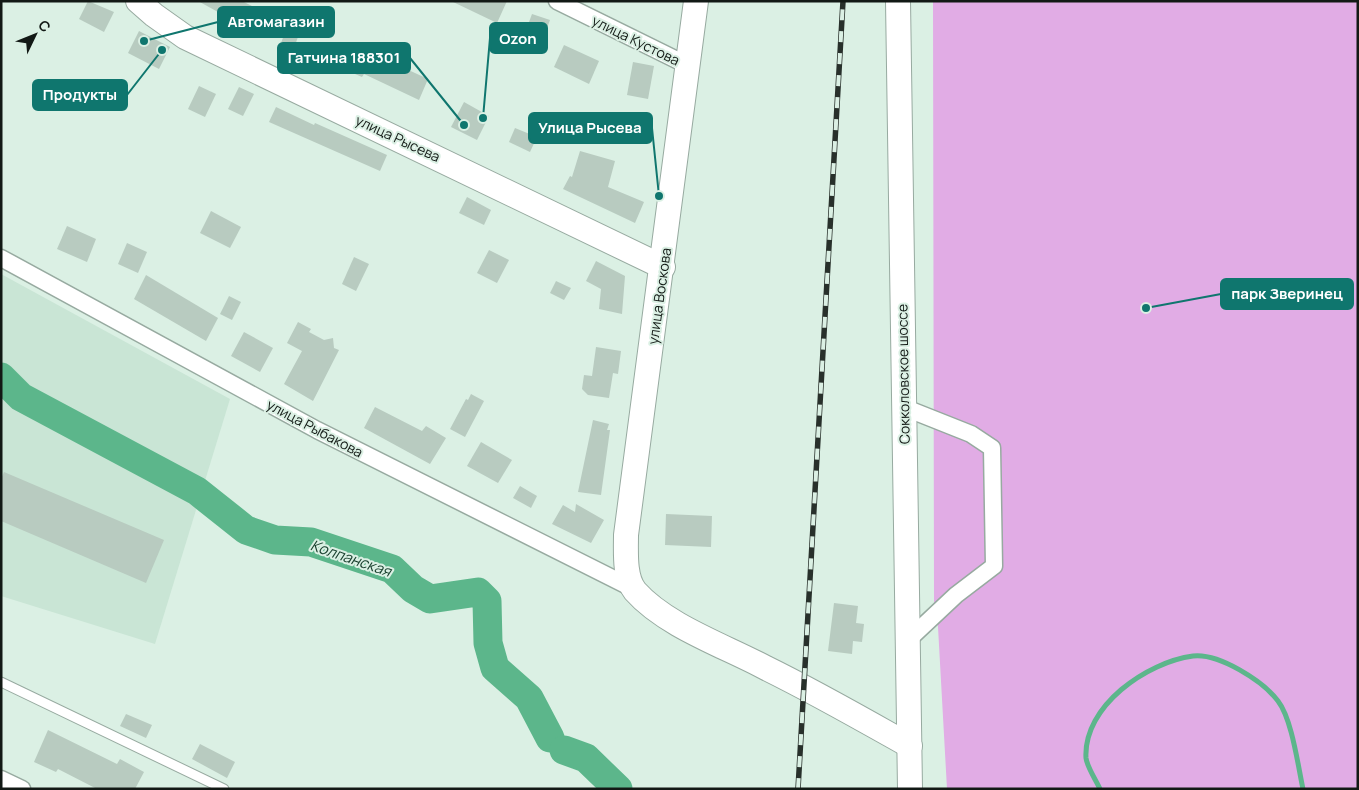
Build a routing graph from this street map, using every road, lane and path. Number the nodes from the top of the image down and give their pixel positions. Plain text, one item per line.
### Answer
1 (138, 1) edge
2 (557, 1) edge
3 (696, 1) edge
4 (898, 1) edge
5 (687, 65) junction
6 (1, 258) edge
7 (663, 267) junction
8 (903, 407) junction
9 (617, 571) junction
10 (907, 641) junction
11 (1, 682) edge
12 (910, 746) junction
13 (1, 779) edge
14 (22, 789) edge
15 (224, 789) edge
16 (910, 789) edge

1 - 7 main road, улица Рысева
2 - 5 street, улица Кустова
3 - 5 main road, улица Воскова
4 - 8 main road, Сокколовское шоссе
5 - 7 main road, улица Воскова
6 - 9 street, улица Рыбакова
7 - 9 main road, улица Воскова
8 - 10 main road, Сокколовское шоссе
8 - 10 street
9 - 12 main road, улица Воскова
10 - 12 main road, Сокколовское шоссе
11 - 15 lane
12 - 16 main road, Сокколовское шоссе
13 - 14 street

